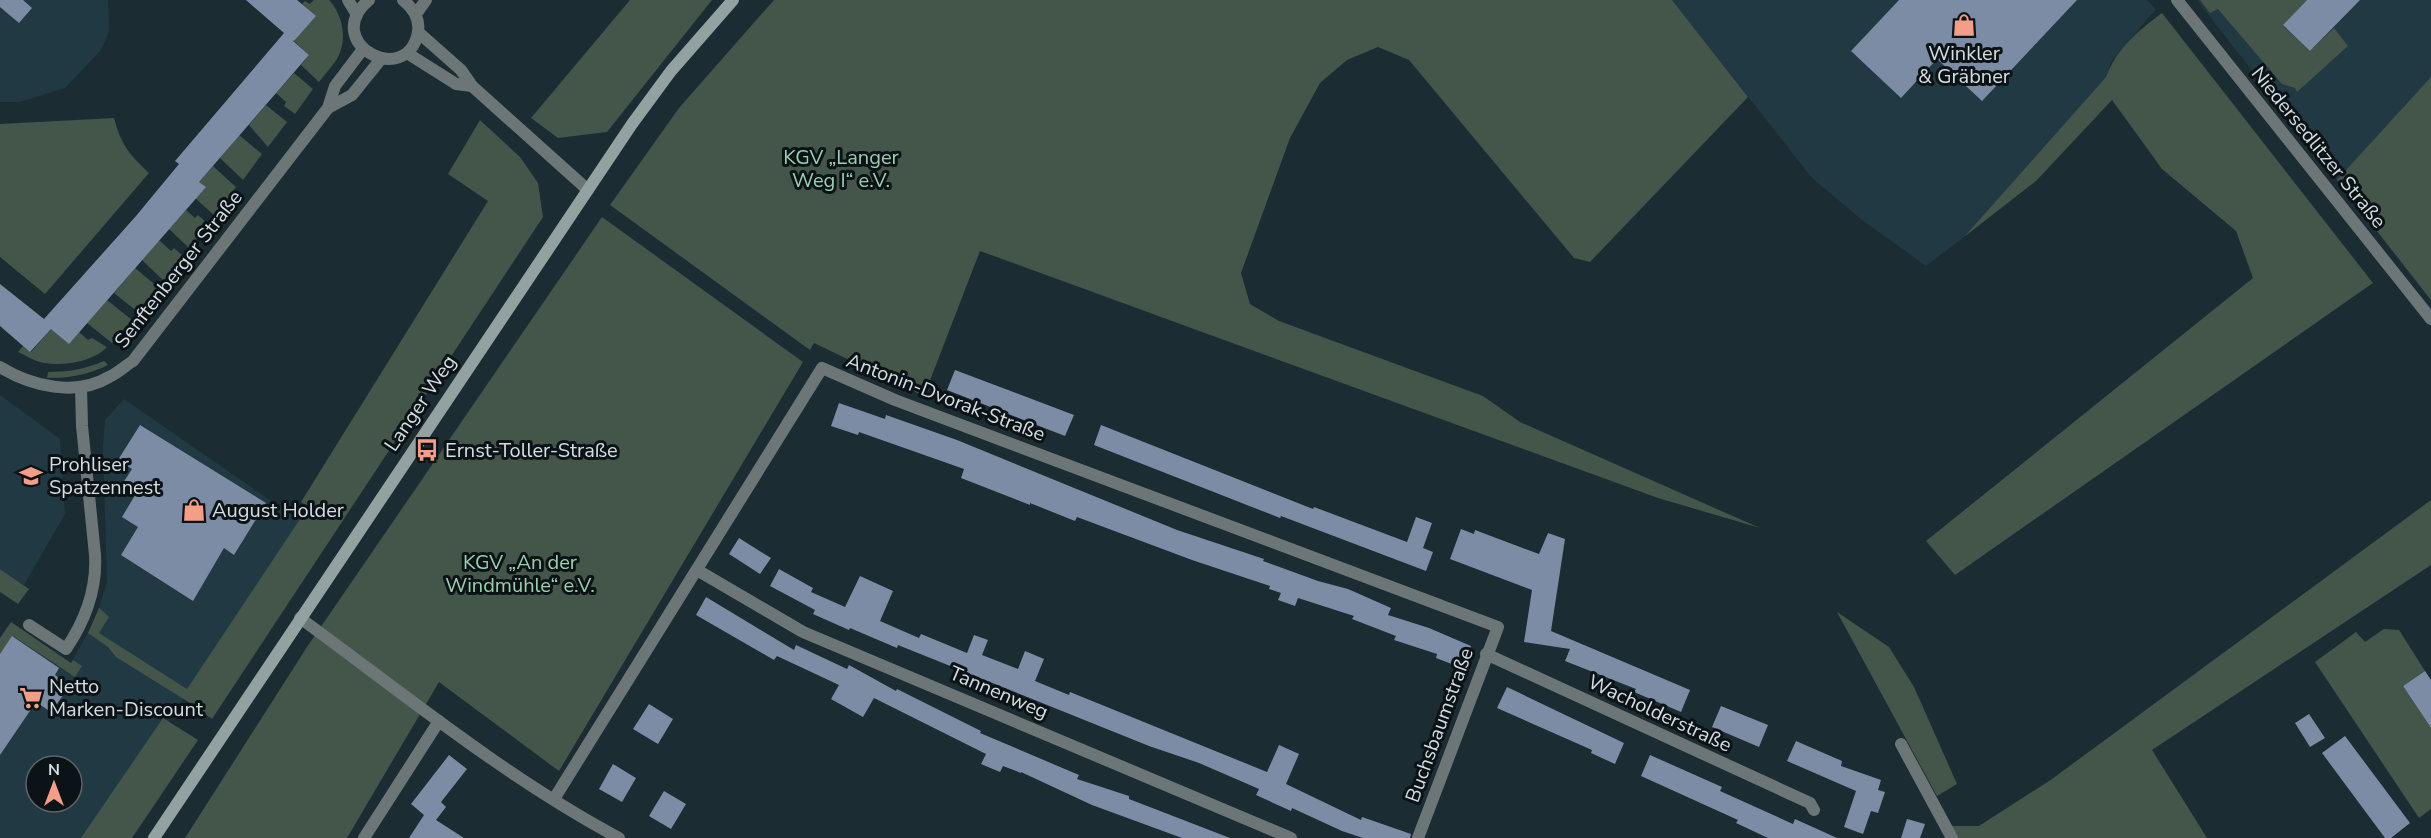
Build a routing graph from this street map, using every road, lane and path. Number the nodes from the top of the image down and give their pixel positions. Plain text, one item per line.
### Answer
1 (348, 0) edge
2 (369, 0) edge
3 (403, 0) edge
4 (426, 0) edge
5 (733, 0) edge
6 (2177, 0) edge
7 (416, 14) junction
8 (357, 15) junction
9 (418, 32) junction
10 (363, 49) junction
11 (407, 53) junction
12 (381, 59) junction
13 (472, 86) junction
14 (328, 108) junction
15 (588, 190) junction
16 (2431, 319) edge
17 (0, 367) edge
18 (81, 387) junction
19 (697, 570) junction
20 (300, 618) junction
21 (29, 625) dead end
22 (1498, 627) joint
23 (1486, 654) junction
24 (439, 721) junction
25 (1901, 744) dead end
26 (554, 799) junction
27 (1814, 810) dead end
28 (154, 838) edge
29 (364, 838) edge
30 (619, 838) edge
31 (1291, 838) edge
32 (1418, 838) edge
33 (1952, 838) edge

1 - 8 street
2 - 8 street
3 - 7 street
4 - 7 street
5 - 15 main road, Langer Weg
6 - 16 street, Niedersedlitzer Straße
7 - 9 street
8 - 10 street
9 - 11 street
9 - 13 street
10 - 12 street
10 - 14 street, Senftenberger Straße
11 - 12 street
11 - 13 street
12 - 14 street, Senftenberger Straße
13 - 15 street
14 - 18 street, Senftenberger Straße
15 - 20 main road, Langer Weg
17 - 18 street, Senftenberger Straße
18 - 21 street
19 - 22 street, Antonin-Dvorak-Straße
19 - 26 street, Antonin-Dvorak-Straße
19 - 31 street, Tannenweg
20 - 24 street
20 - 28 main road, Langer Weg
22 - 23 street, Buchsbaumstraße
23 - 27 street, Wacholderstraße
23 - 32 street, Buchsbaumstraße
24 - 26 street
24 - 29 street
25 - 33 street
26 - 30 street

